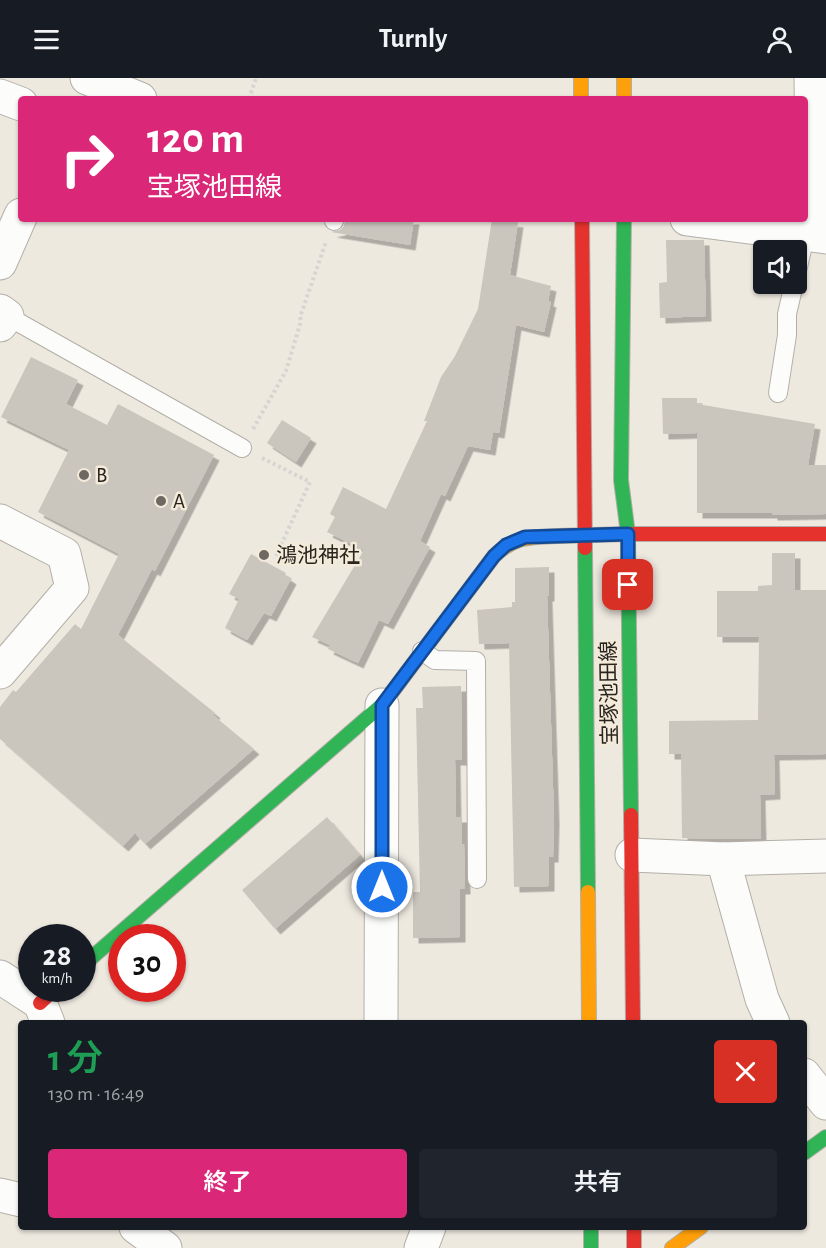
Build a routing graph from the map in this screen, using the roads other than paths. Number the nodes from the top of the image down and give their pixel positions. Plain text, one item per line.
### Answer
1 (80, 78) edge
2 (87, 78) edge
3 (581, 78) edge
4 (624, 78) edge
5 (812, 78) edge
6 (0, 96) edge
7 (72, 96) edge
8 (132, 96) edge
9 (581, 96) edge
10 (624, 96) edge
11 (18, 103) edge
12 (18, 222) edge
13 (582, 222) edge
14 (624, 222) edge
15 (713, 222) edge
16 (815, 234) edge
17 (807, 251) edge
18 (0, 263) edge
19 (792, 294) edge
20 (2, 317) edge
21 (778, 393) dead end
22 (242, 448) road end
23 (0, 520) edge
24 (628, 534) junction
25 (826, 534) edge
26 (583, 536) junction
27 (422, 651) junction
28 (0, 672) edge
29 (382, 705) junction
30 (632, 855) junction
31 (826, 856) edge
32 (723, 859) junction
33 (477, 879) dead end
34 (96, 954) edge
35 (0, 977) edge
36 (48, 1005) edge
37 (381, 1020) edge
38 (589, 1020) edge
39 (633, 1020) edge
40 (772, 1020) edge
41 (807, 1079) edge
42 (826, 1103) edge
43 (826, 1137) edge
44 (807, 1151) edge
45 (0, 1195) edge
46 (18, 1199) edge
47 (140, 1230) edge
48 (428, 1230) edge
49 (591, 1230) edge
50 (634, 1230) edge
51 (698, 1230) edge
52 (165, 1248) edge
53 (421, 1248) edge
54 (591, 1248) edge
55 (634, 1248) edge
56 (672, 1248) edge

1 - 7 street
2 - 8 street
3 - 9 street
4 - 10 street
5 - 16 street
6 - 11 street
12 - 18 street
13 - 26 street
14 - 24 street, 宝塚池田線
15 - 16 street
16 - 17 lane
19 - 21 lane
20 - 22 lane
23 - 28 street
24 - 25 street
24 - 26 street
24 - 30 street, 宝塚池田線
26 - 27 street
26 - 38 street
27 - 29 street
27 - 33 lane
29 - 34 street
29 - 37 street
30 - 32 street
30 - 39 street, 宝塚池田線
31 - 32 street
32 - 40 street
35 - 36 street
41 - 42 street
43 - 44 street
45 - 46 street
47 - 52 street
48 - 53 street
49 - 54 street
50 - 55 street
51 - 56 street

